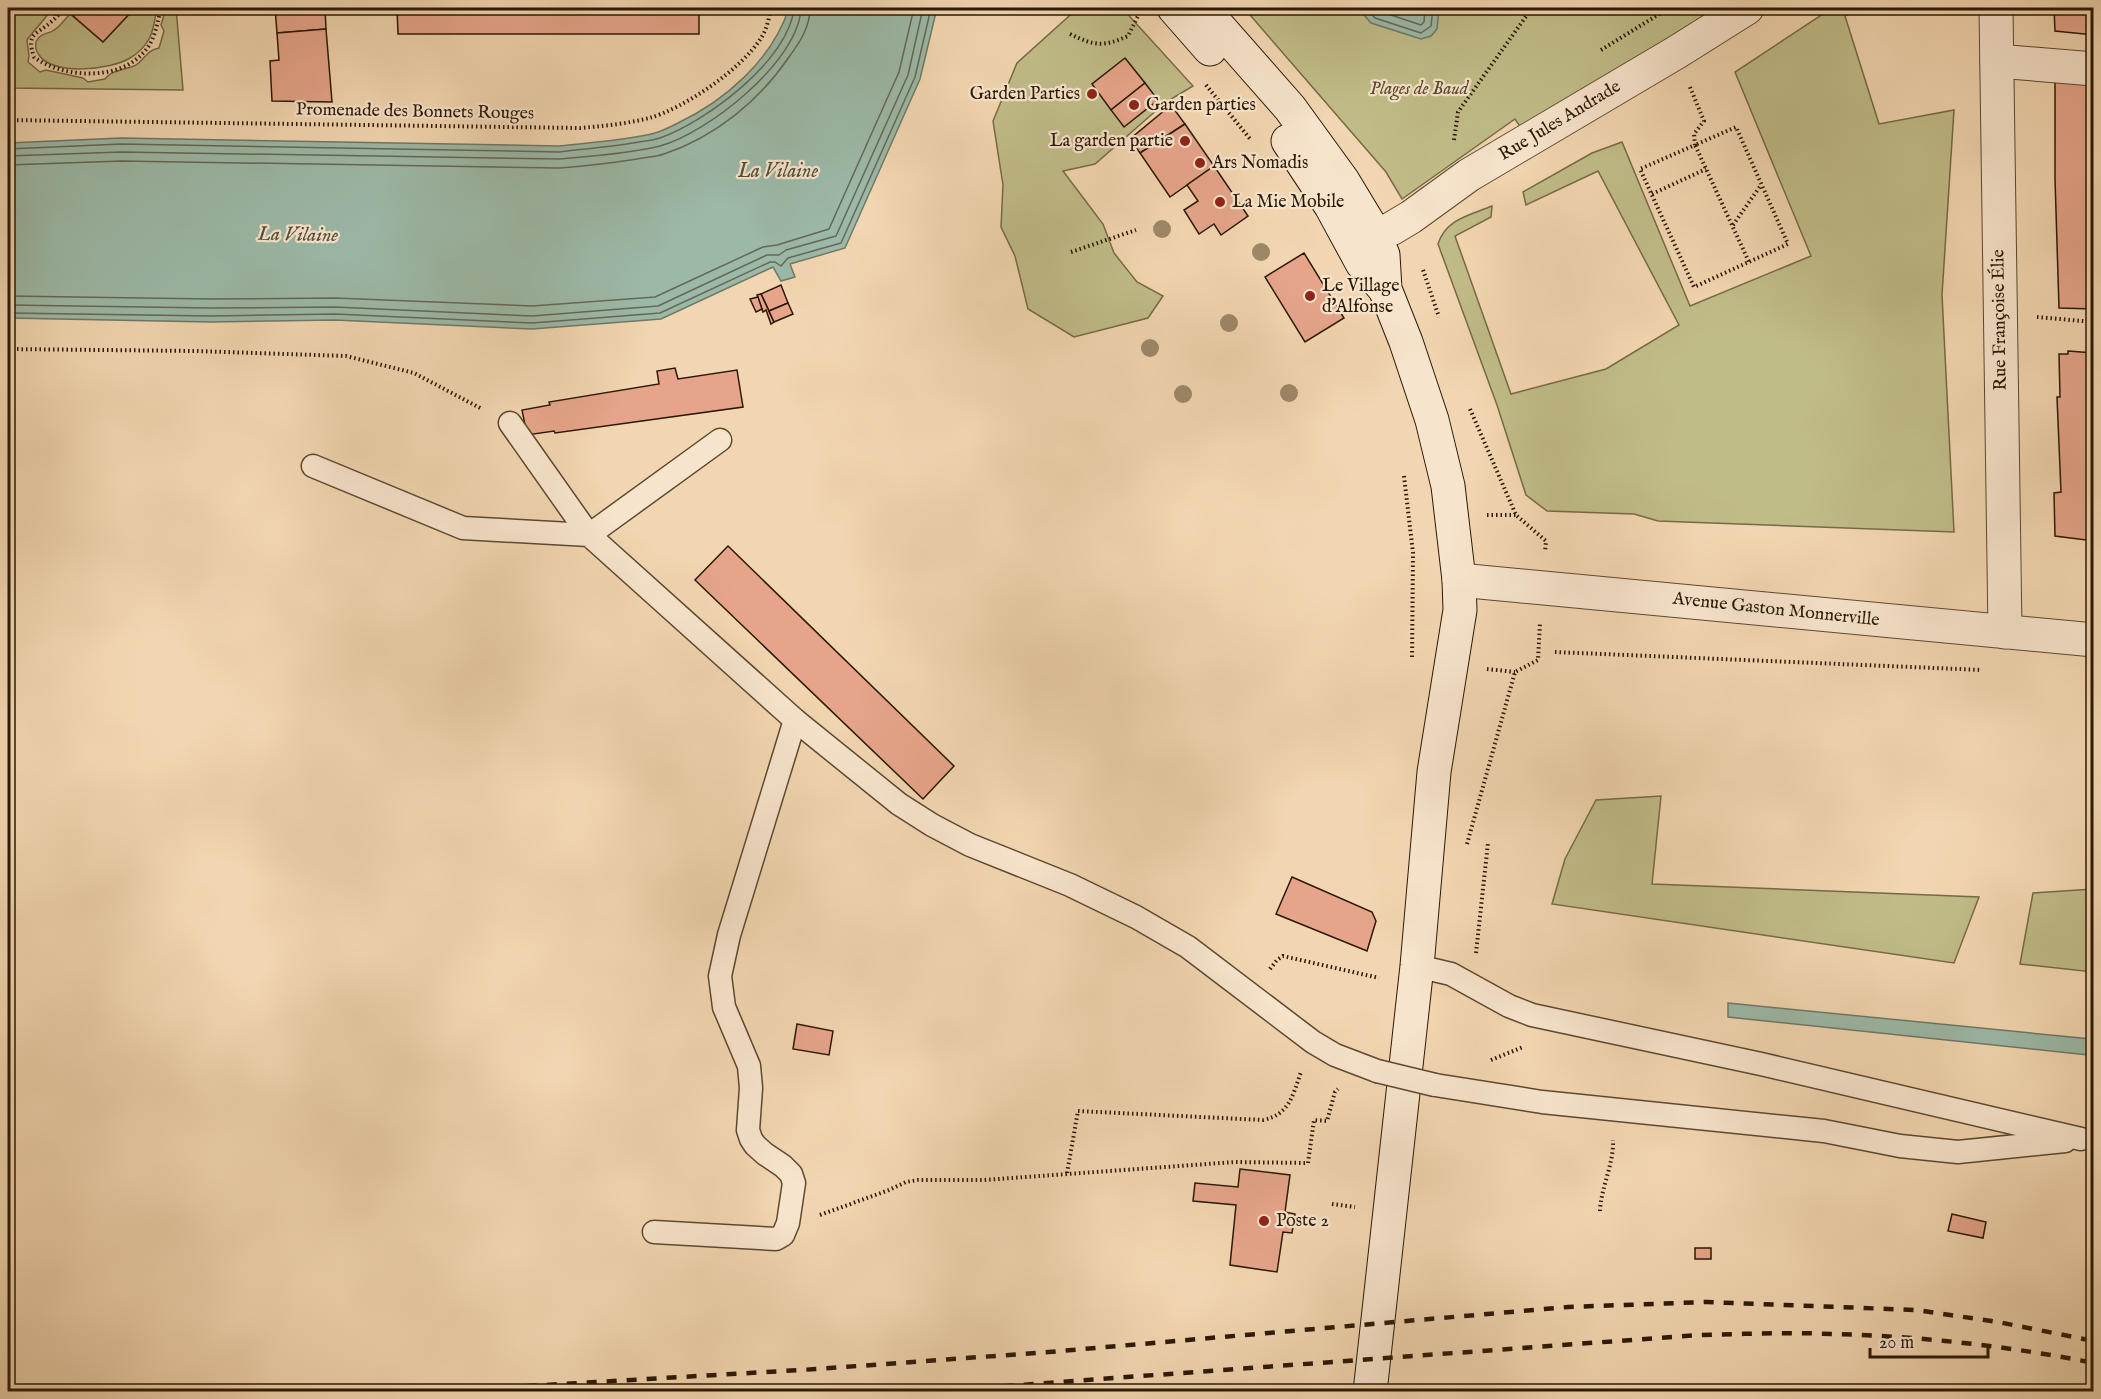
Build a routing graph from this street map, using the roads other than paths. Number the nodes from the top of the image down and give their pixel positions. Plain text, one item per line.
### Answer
1 (1174, 8) edge
2 (1202, 8) edge
3 (1747, 8) edge
4 (1996, 8) edge
5 (1997, 61) junction
6 (2094, 69) edge
7 (1374, 235) junction
8 (1385, 289) junction
9 (510, 423) road end
10 (720, 440) dead end
11 (313, 466) dead end
12 (589, 535) junction
13 (1459, 580) junction
14 (2005, 632) junction
15 (2094, 639) edge
16 (795, 720) junction
17 (1418, 966) junction
18 (2087, 1140) edge
19 (654, 1232) dead end
20 (1370, 1392) edge

1 - 8 main road
2 - 7 main road
3 - 7 main road, Rue Jules Andrade
4 - 5 main road, Rue Françoise Élie
5 - 6 main road
5 - 14 main road, Rue Françoise Élie
7 - 8 main road
8 - 13 main road
9 - 12 lane
10 - 12 lane
11 - 12 lane
12 - 16 lane
13 - 14 main road, Avenue Gaston Monnerville
13 - 17 main road
14 - 15 main road, Avenue Gaston Monnerville
16 - 18 lane, bridge
16 - 19 lane
17 - 18 lane
17 - 20 main road

